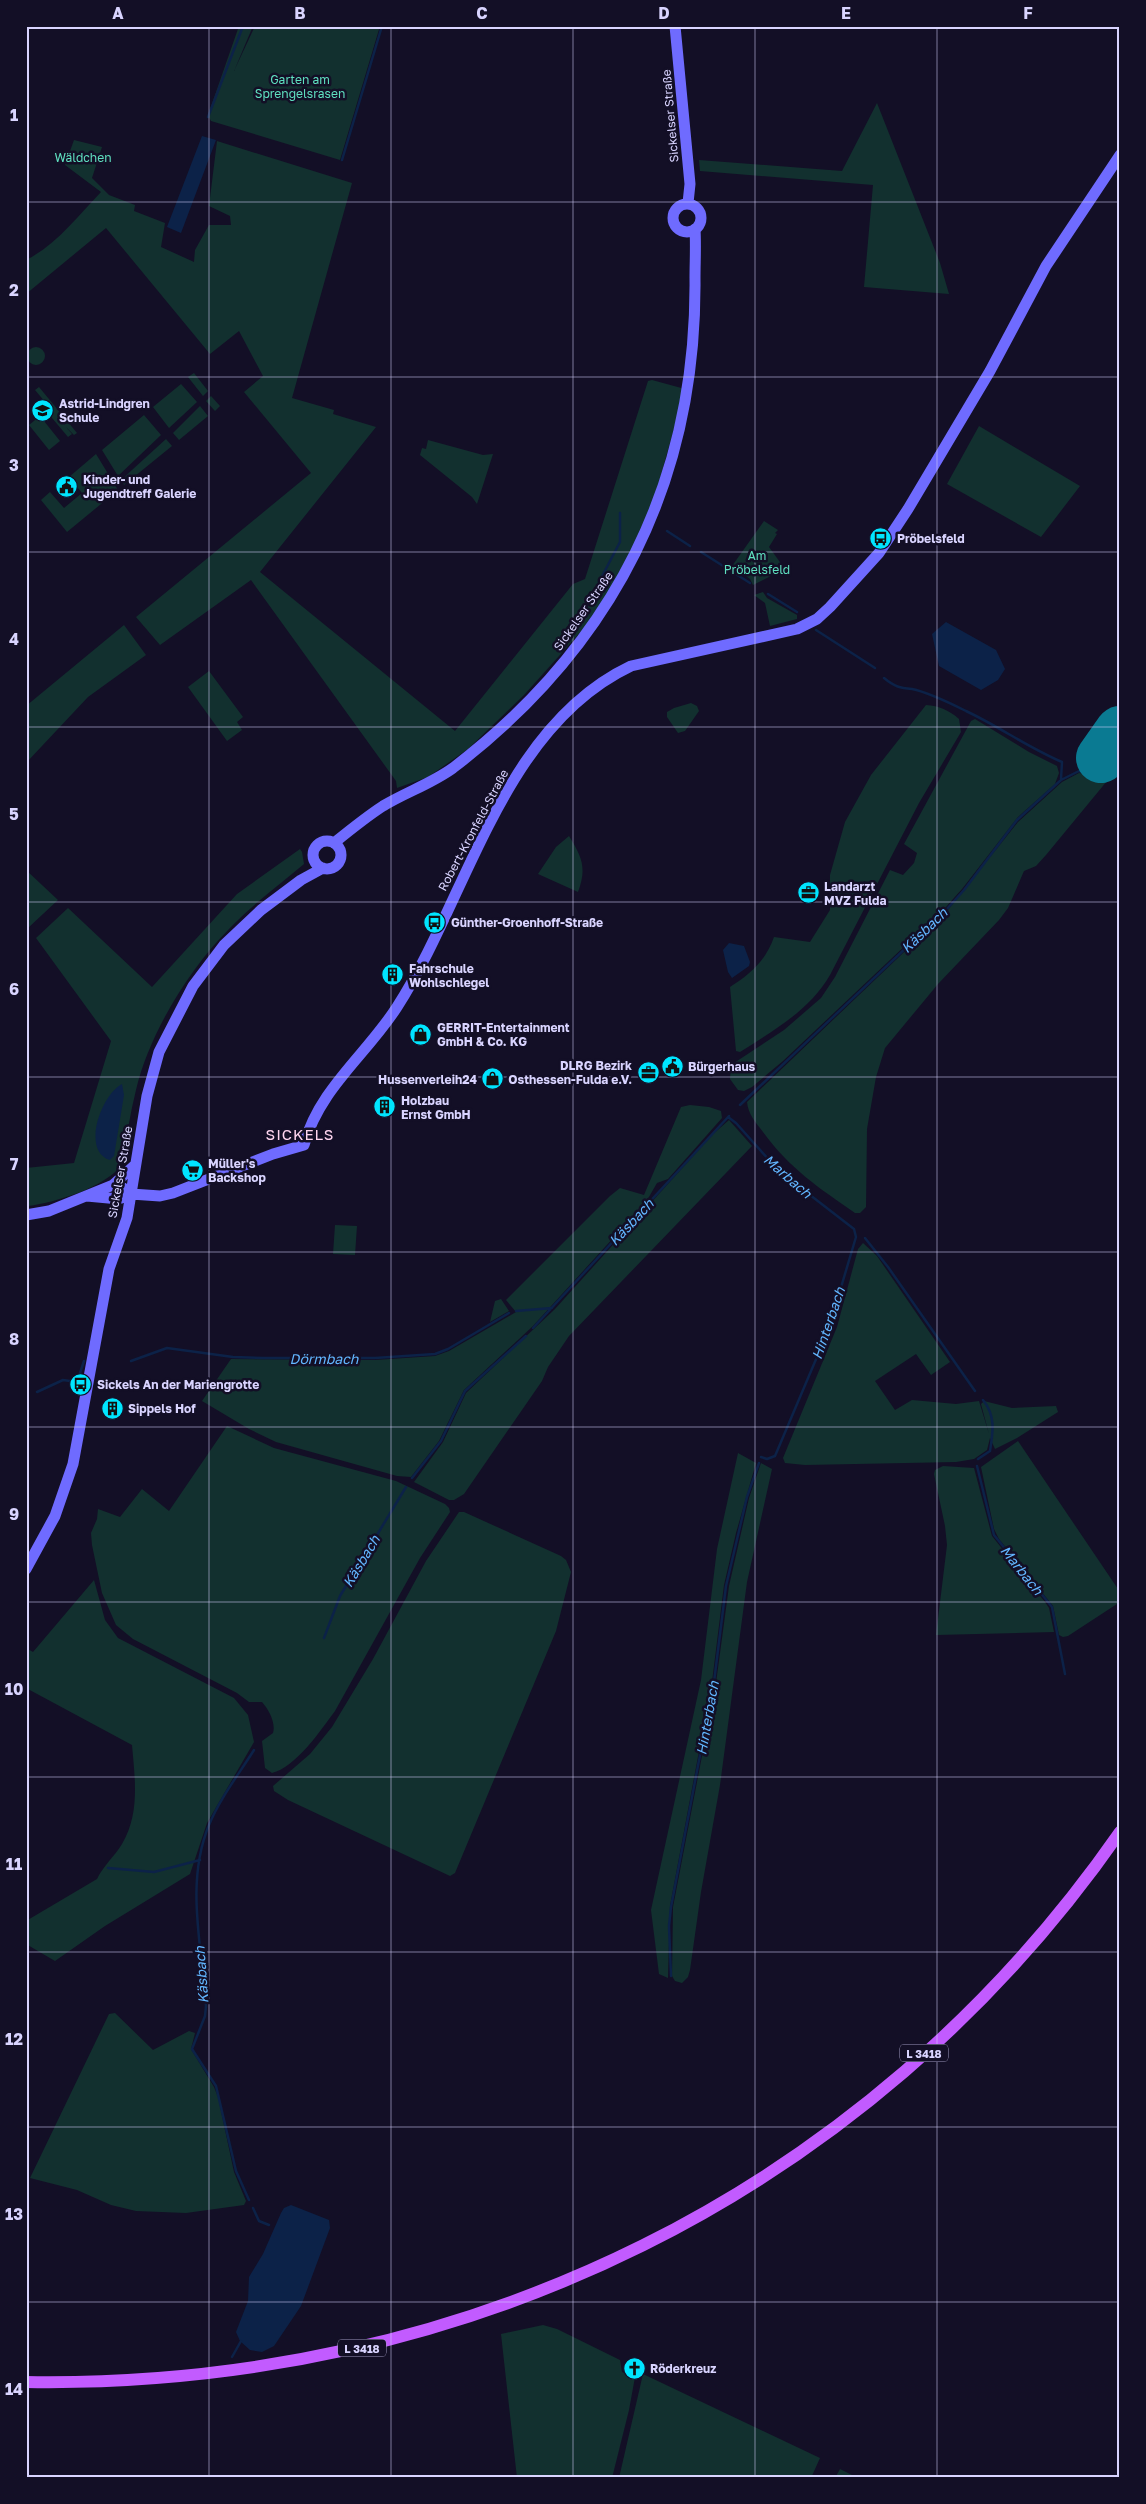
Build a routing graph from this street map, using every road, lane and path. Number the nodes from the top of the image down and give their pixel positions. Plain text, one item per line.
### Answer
1 (675, 26) edge
2 (1120, 155) edge
3 (688, 203) junction
4 (695, 229) junction
5 (682, 231) junction
6 (695, 256) junction
7 (337, 846) junction
8 (313, 856) junction
9 (323, 868) junction
10 (301, 880) junction
11 (135, 1165) junction
12 (113, 1186) junction
13 (131, 1194) junction
14 (87, 1196) junction
15 (26, 1215) edge
16 (26, 1569) edge
17 (1120, 1832) edge
18 (26, 2382) edge

1 - 3 main road, Sickelser Straße
2 - 13 main road, Robert-Kronfeld-Straße
3 - 4 main road
3 - 5 main road
4 - 5 main road
4 - 6 main road, Sickelser Straße
5 - 6 main road, Sickelser Straße
6 - 7 main road, Sickelser Straße
7 - 8 main road
7 - 9 main road
8 - 9 main road
8 - 10 main road, Sickelser Straße
9 - 10 main road, Sickelser Straße
10 - 11 main road, Sickelser Straße
11 - 12 main road
11 - 13 main road, Sickelser Straße
12 - 13 main road
12 - 14 main road
13 - 14 main road
13 - 16 main road, Sickelser Straße
14 - 15 main road
17 - 18 main road, L 3418

